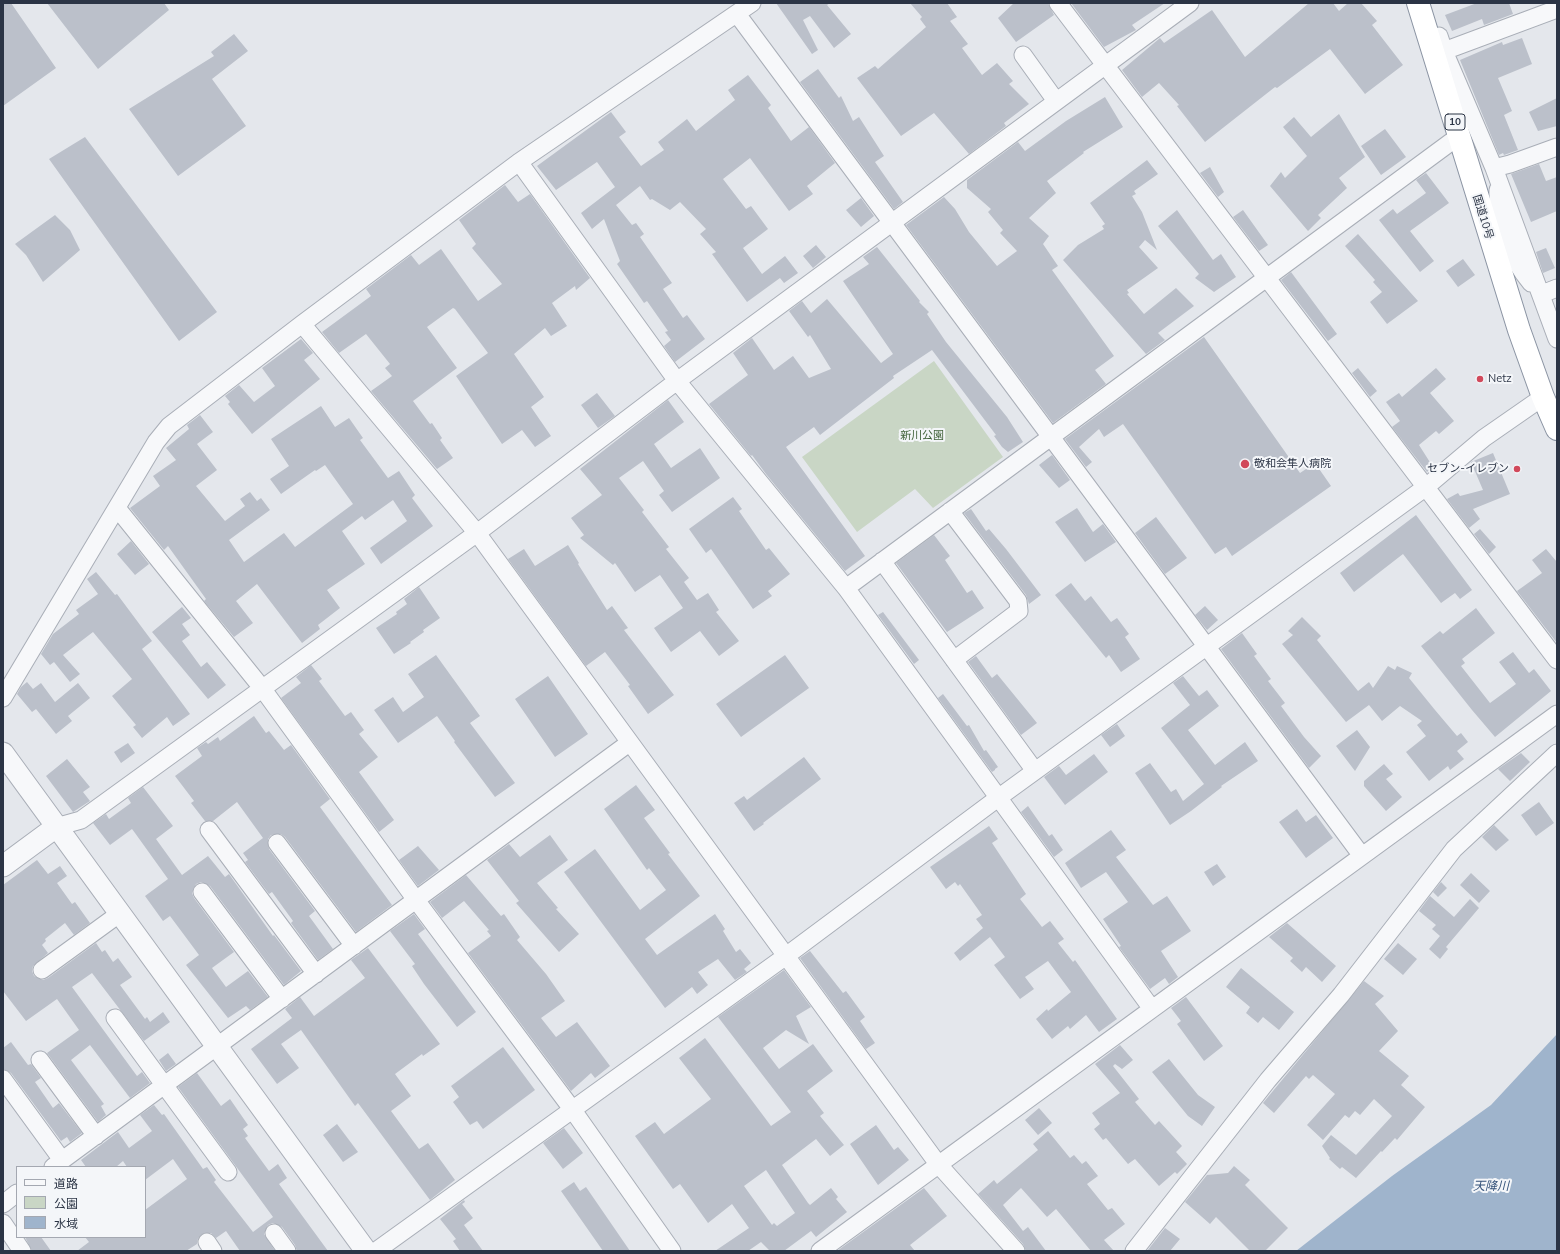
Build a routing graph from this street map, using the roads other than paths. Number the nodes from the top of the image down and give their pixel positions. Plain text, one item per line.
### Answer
1 (752, 3) edge
2 (1058, 3) edge
3 (1190, 3) edge
4 (1418, 3) edge
5 (1429, 3) edge
6 (1557, 9) edge
7 (737, 14) junction
8 (1444, 51) junction
9 (1023, 55) dead end
10 (1106, 64) junction
11 (1056, 101) junction
12 (1459, 136) junction
13 (1557, 147) edge
14 (520, 162) junction
15 (1494, 168) junction
16 (891, 222) junction
17 (1498, 241) junction
18 (1267, 277) junction
19 (1549, 291) edge
20 (302, 324) junction
21 (1557, 339) edge
22 (676, 380) junction
23 (1543, 397) junction
24 (1557, 429) edge
25 (1051, 437) junction
26 (1426, 487) junction
27 (117, 508) junction
28 (950, 511) junction
29 (477, 533) junction
30 (882, 562) junction
31 (846, 588) junction
32 (1206, 646) junction
33 (954, 660) junction
34 (1557, 660) edge
35 (262, 688) junction
36 (3, 698) edge
37 (1557, 714) edge
38 (630, 743) junction
39 (3, 753) edge
40 (1557, 753) edge
41 (1035, 771) junction
42 (998, 798) junction
43 (56, 827) junction
44 (209, 830) dead end
45 (278, 843) dead end
46 (1362, 856) junction
47 (3, 866) edge
48 (202, 892) dead end
49 (416, 900) junction
50 (119, 914) junction
51 (354, 946) junction
52 (786, 956) junction
53 (42, 970) dead end
54 (316, 974) junction
55 (282, 999) junction
56 (1152, 1009) junction
57 (115, 1018) dead end
58 (216, 1048) junction
59 (40, 1060) dead end
60 (3, 1079) edge
61 (164, 1085) junction
62 (572, 1109) junction
63 (96, 1136) junction
64 (65, 1163) edge
65 (938, 1164) junction
66 (228, 1172) dead end
67 (16, 1194) edge
68 (3, 1204) edge
69 (3, 1223) edge
70 (274, 1233) dead end
71 (22, 1251) edge
72 (287, 1251) edge
73 (366, 1251) edge
74 (376, 1251) edge
75 (672, 1251) edge
76 (820, 1251) edge
77 (1016, 1251) edge
78 (1134, 1251) edge

1 - 7 street
2 - 10 street
3 - 10 street
4 - 12 highway, 国道10号 / 10
5 - 8 street
6 - 8 street
7 - 14 street
7 - 16 street
8 - 15 street
9 - 11 street
10 - 11 street
10 - 18 street
11 - 16 street
12 - 17 highway, 国道10号 / 10
12 - 18 street
13 - 15 street
14 - 20 street
14 - 22 street
15 - 17 street
15 - 19 street
16 - 22 street
16 - 25 street
17 - 19 street
17 - 23 highway, 国道10号 / 10
18 - 25 street
18 - 26 street
19 - 21 street
20 - 27 street
20 - 29 street
22 - 29 street
22 - 31 street
23 - 24 highway, 国道10号 / 10
23 - 26 street
25 - 28 street
25 - 32 street
26 - 32 street
26 - 34 street
27 - 35 street
27 - 36 street
28 - 30 street
28 - 33 street
29 - 35 street
29 - 38 street
30 - 31 street
30 - 33 street
31 - 42 street
32 - 41 street
32 - 46 street
33 - 41 street
35 - 43 street
35 - 49 street
37 - 46 street
38 - 49 street
38 - 52 street
39 - 43 street
40 - 78 street
41 - 42 street
42 - 52 street
42 - 56 street
43 - 47 street
43 - 50 street
44 - 54 street
45 - 51 street
46 - 56 street
48 - 55 street
49 - 51 street
49 - 62 street
50 - 53 street
50 - 58 street
51 - 54 street
52 - 62 street
52 - 65 street
54 - 55 street
55 - 58 street
56 - 65 street
57 - 61 street
58 - 61 street
58 - 73 street
59 - 63 street
60 - 64 street
61 - 63 street
61 - 66 street
62 - 74 street
62 - 75 street
63 - 64 street
65 - 76 street
65 - 77 street
67 - 68 street
69 - 71 street
70 - 72 street

